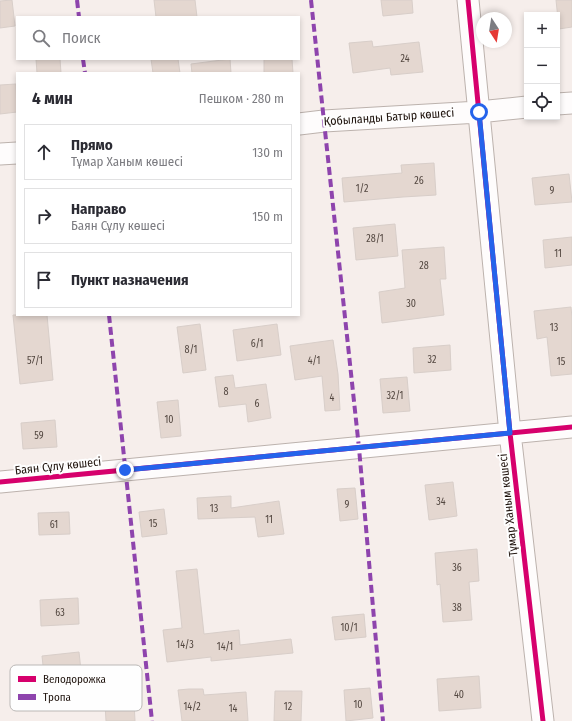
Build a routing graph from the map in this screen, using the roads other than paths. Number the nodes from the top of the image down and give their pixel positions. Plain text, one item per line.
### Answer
1 (468, 0) edge
2 (572, 103) edge
3 (560, 104) edge
4 (524, 107) edge
5 (479, 112) junction
6 (300, 124) edge
7 (16, 152) edge
8 (0, 154) edge
9 (572, 427) edge
10 (510, 433) junction
11 (0, 482) edge
12 (543, 721) edge

1 - 5 street, Тұмар Ханым көшесі
2 - 3 street
4 - 5 street, Қобыланды Батыр көшесі
5 - 6 street, Қобыланды Батыр көшесі
5 - 10 street, Тұмар Ханым көшесі
7 - 8 street
9 - 10 street, Баян Сұлу көшесі
10 - 11 street, Баян Сұлу көшесі
10 - 12 street, Тұмар Ханым көшесі

